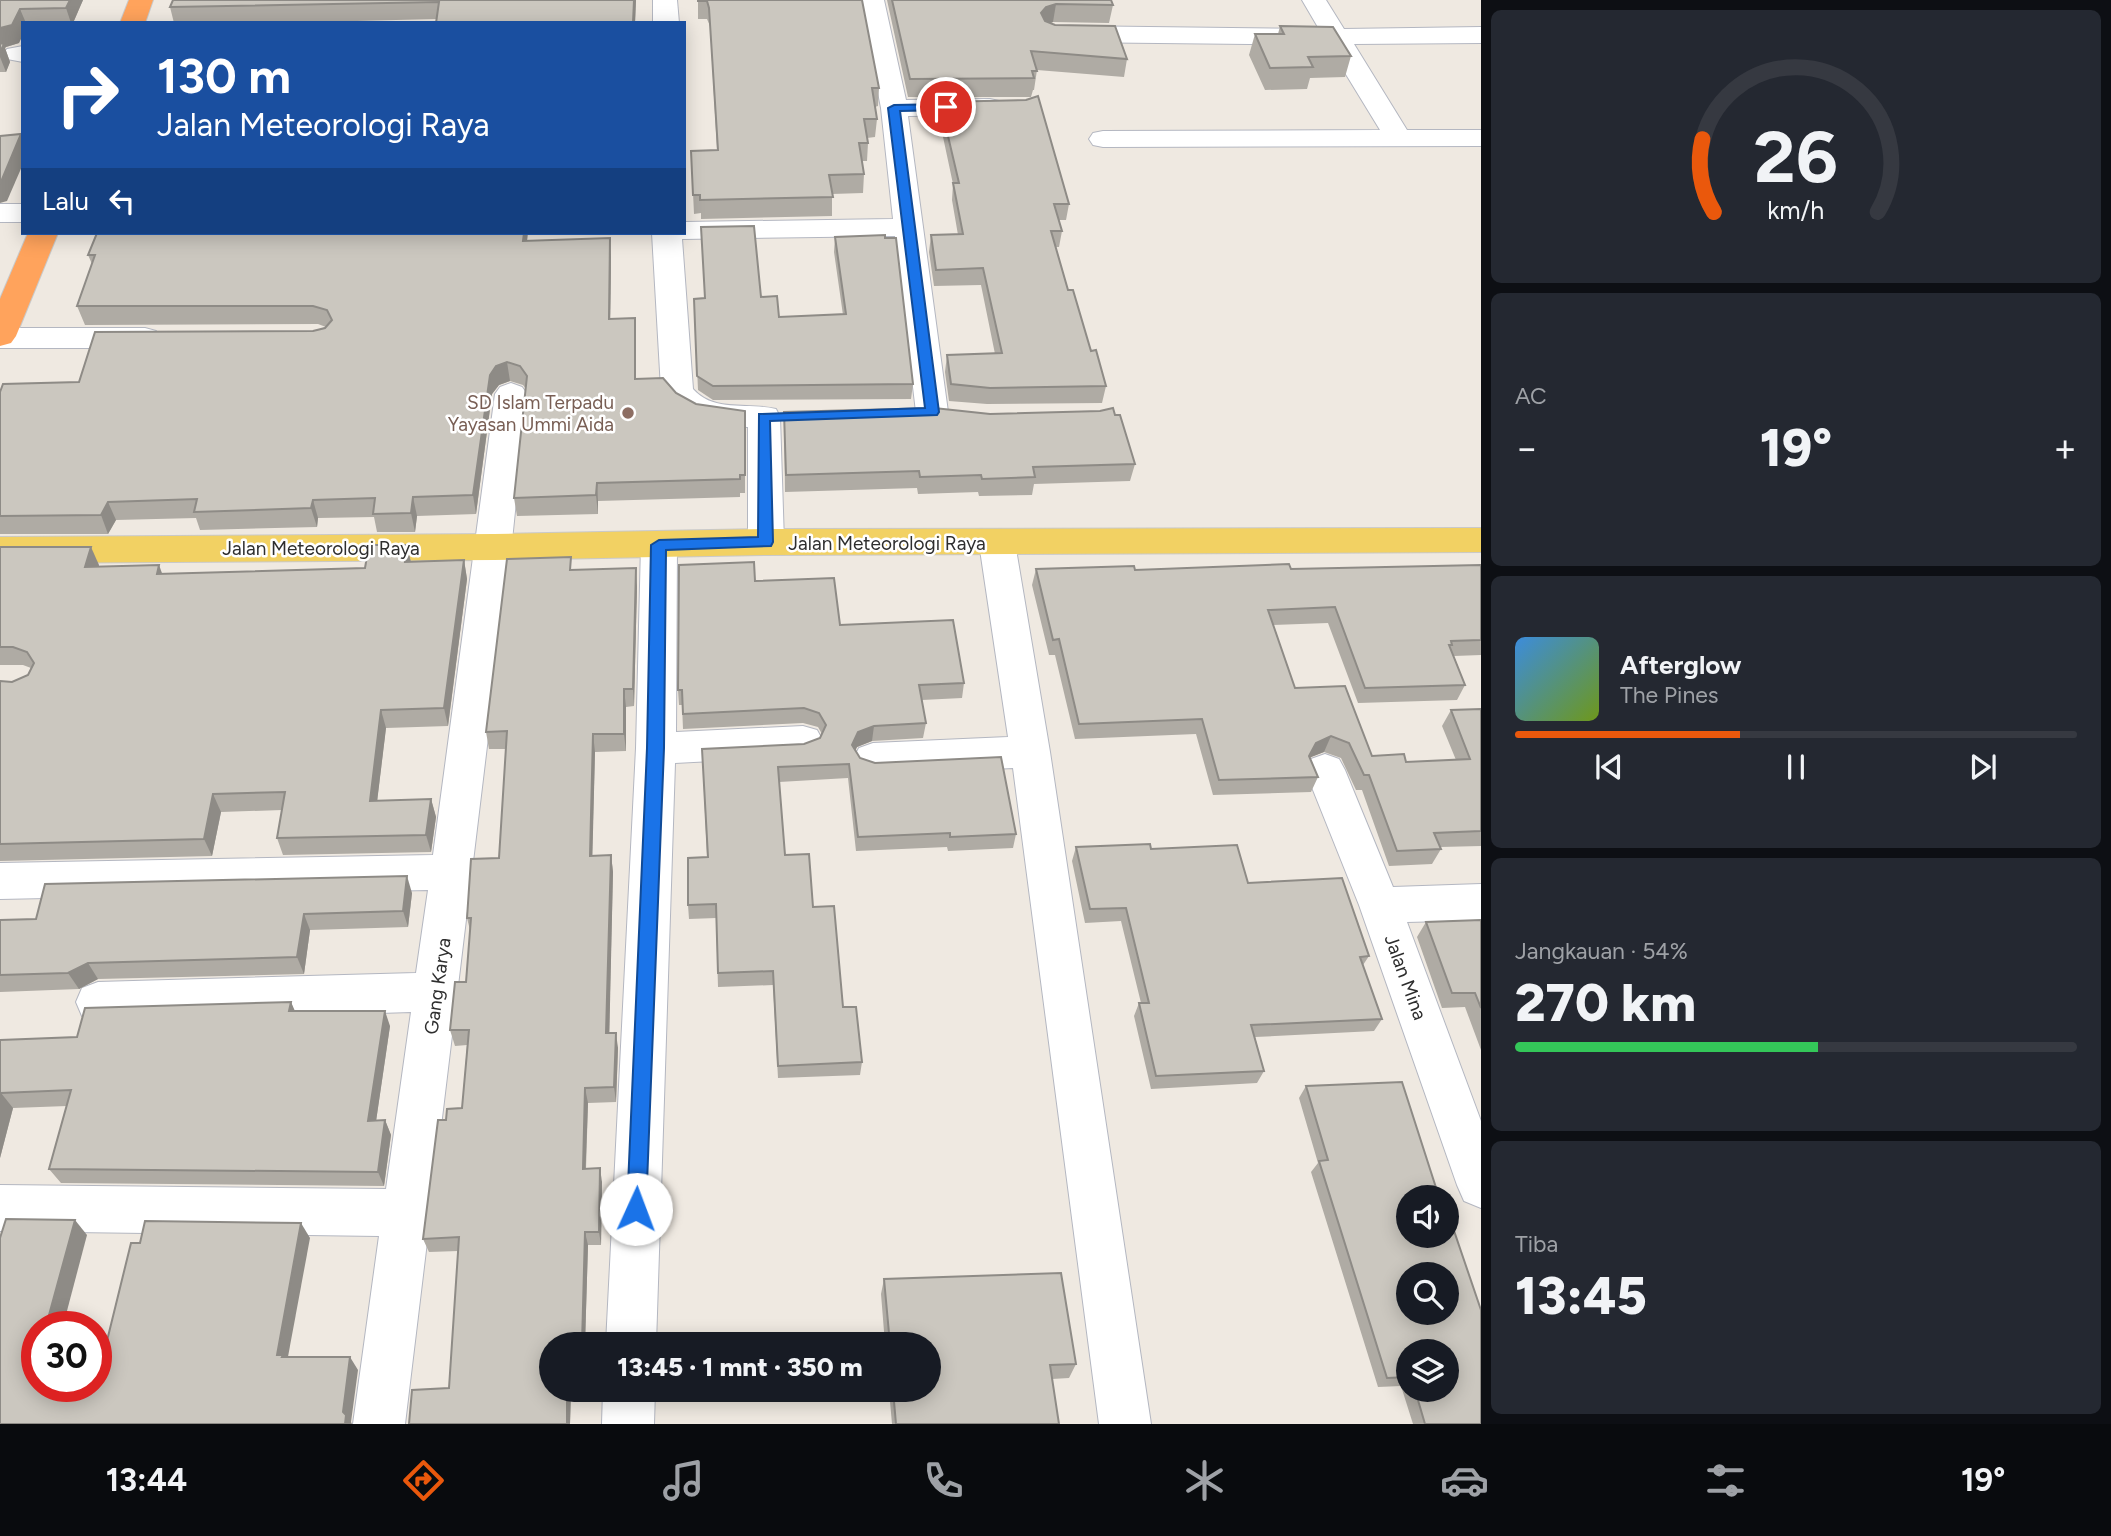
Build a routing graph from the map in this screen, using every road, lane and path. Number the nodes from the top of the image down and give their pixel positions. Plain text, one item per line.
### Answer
1 (141, 0) edge
2 (665, 0) edge
3 (872, 0) edge
4 (1314, 0) edge
5 (133, 21) edge
6 (666, 21) edge
7 (1053, 33) edge
8 (1481, 35) edge
9 (1335, 37) junction
10 (1011, 107) edge
11 (894, 108) junction
12 (1398, 138) junction
13 (1481, 138) edge
14 (1103, 139) dead end
15 (0, 213) edge
16 (21, 213) edge
17 (908, 227) junction
18 (686, 231) edge
19 (42, 235) edge
20 (667, 235) edge
21 (9, 294) edge
22 (0, 337) edge
23 (180, 338) edge
24 (511, 394) dead end
25 (965, 416) edge
26 (1481, 540) edge
27 (766, 542) junction
28 (997, 543) junction
29 (659, 545) junction
30 (494, 547) junction
31 (0, 550) edge
32 (803, 741) edge
33 (656, 748) junction
34 (1030, 752) junction
35 (873, 759) edge
36 (1325, 770) dead end
37 (452, 872) junction
38 (0, 881) edge
39 (1481, 902) edge
40 (1380, 905) junction
41 (436, 992) junction
42 (98, 1002) dead end
43 (1481, 1185) edge
44 (0, 1208) edge
45 (406, 1213) junction
46 (632, 1332) edge
47 (629, 1402) edge
48 (379, 1424) edge
49 (628, 1424) edge
50 (1125, 1424) edge

1 - 5 highway
2 - 6 street
3 - 11 street
4 - 9 street
7 - 9 street
8 - 9 street
9 - 12 street
10 - 11 street
11 - 17 street
12 - 13 street
12 - 14 street
15 - 16 street
17 - 18 street
17 - 25 street
19 - 21 highway
20 - 27 street
21 - 22 highway
22 - 23 street
24 - 30 street, Gang Karya
26 - 28 main road, Jalan Meteorologi Raya
27 - 28 main road, Jalan Meteorologi Raya
27 - 29 main road, Jalan Meteorologi Raya
28 - 34 street
29 - 30 main road, Jalan Meteorologi Raya
29 - 33 street
30 - 31 main road, Jalan Meteorologi Raya
30 - 37 street, Gang Karya
32 - 33 street
33 - 46 street
34 - 35 street
34 - 50 street
36 - 40 street, Jalan Mina
37 - 38 street
37 - 41 street, Gang Karya
39 - 40 street
40 - 43 street, Jalan Mina
41 - 42 street
41 - 45 street, Gang Karya
44 - 45 street
45 - 48 street, Gang Karya
47 - 49 street

